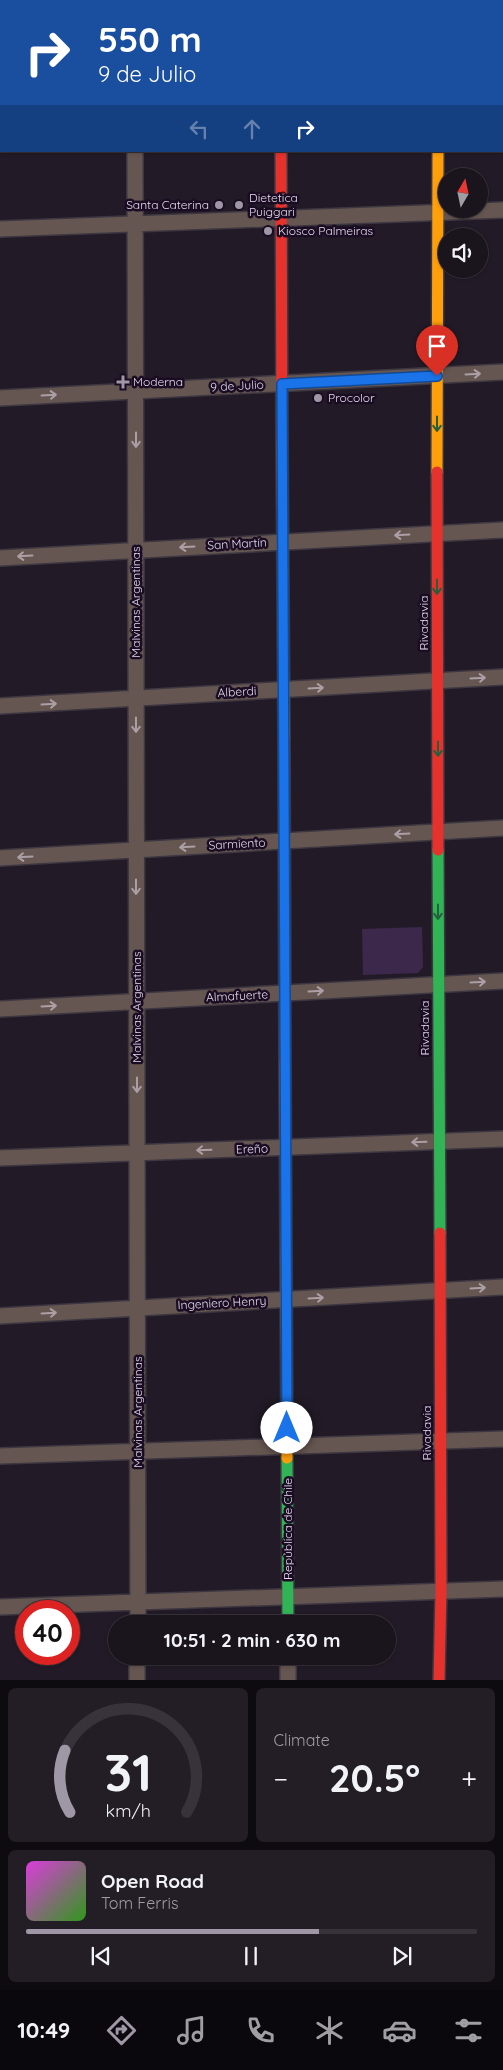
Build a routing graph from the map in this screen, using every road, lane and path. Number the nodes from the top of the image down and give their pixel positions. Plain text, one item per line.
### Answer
1 (135, 152) edge
2 (281, 152) edge
3 (438, 152) edge
4 (438, 168) edge
5 (488, 210) edge
6 (503, 210) edge
7 (438, 212) joint
8 (281, 218) junction
9 (135, 224) junction
10 (0, 229) edge
11 (503, 372) edge
12 (437, 376) junction
13 (282, 384) junction
14 (136, 391) junction
15 (0, 398) edge
16 (503, 530) edge
17 (437, 533) junction
18 (282, 542) junction
19 (135, 550) junction
20 (0, 558) edge
21 (503, 677) edge
22 (438, 681) junction
23 (283, 690) junction
24 (136, 698) junction
25 (0, 706) edge
26 (503, 828) edge
27 (438, 832) junction
28 (284, 842) junction
29 (136, 850) junction
30 (0, 858) edge
31 (503, 981) edge
32 (439, 984) junction
33 (284, 993) junction
34 (137, 1001) junction
35 (0, 1009) edge
36 (503, 1139) edge
37 (440, 1142) junction
38 (286, 1147) junction
39 (137, 1153) junction
40 (0, 1158) edge
41 (503, 1287) edge
42 (440, 1291) junction
43 (286, 1300) junction
44 (137, 1308) junction
45 (0, 1316) edge
46 (503, 1439) edge
47 (440, 1441) junction
48 (287, 1446) junction
49 (138, 1451) junction
50 (0, 1456) edge
51 (503, 1589) edge
52 (441, 1592) junction
53 (288, 1596) junction
54 (138, 1601) junction
55 (0, 1607) edge
56 (138, 1615) edge
57 (288, 1615) edge
58 (137, 1665) edge
59 (288, 1665) edge
60 (137, 1680) edge
61 (288, 1680) edge
62 (439, 1680) edge

1 - 9 street, Malvinas Argentinas
2 - 8 street, República de Chile
3 - 4 street, Rivadavia
5 - 6 street
7 - 8 street
7 - 12 street, Rivadavia
8 - 9 street
8 - 13 street, República de Chile
9 - 10 street
9 - 14 street, Malvinas Argentinas
12 -> 11 street, 9 de Julio
12 - 13 street, 9 de Julio
12 -> 17 street, Rivadavia
13 - 14 street, 9 de Julio
13 - 18 street, República de Chile
15 -> 14 street, 9 de Julio
14 -> 19 street, Malvinas Argentinas
16 - 17 street, San Martín
17 -> 18 street, San Martín
17 -> 22 street, Rivadavia
18 -> 19 street, San Martín
18 - 23 street, República de Chile
19 -> 20 street, San Martín
19 - 24 street, Malvinas Argentinas
22 -> 21 street, Alberdi
23 -> 22 street, Alberdi
22 -> 27 street, Rivadavia
23 - 24 street, Alberdi
23 - 28 street, República de Chile
25 -> 24 street, Alberdi
24 -> 29 street, Malvinas Argentinas
26 - 27 street, Sarmiento
27 -> 28 street, Sarmiento
27 -> 32 street, Rivadavia
28 -> 29 street, Sarmiento
28 - 33 street, República de Chile
29 -> 30 street, Sarmiento
29 -> 34 street, Malvinas Argentinas
32 -> 31 street, Almafuerte
33 -> 32 street, Almafuerte
32 - 37 street, Rivadavia
33 - 34 street, Almafuerte
33 - 38 street, República de Chile
35 -> 34 street, Almafuerte
34 -> 39 street, Malvinas Argentinas
36 - 37 street, Ereño
37 -> 38 street, Ereño
37 - 42 street, Rivadavia
38 -> 39 street, Ereño
38 - 43 street, República de Chile
39 - 40 street, Ereño
39 - 44 street, Malvinas Argentinas
42 -> 41 street, Ingeniero Henry
43 -> 42 street, Ingeniero Henry
42 - 47 street, Rivadavia
43 - 44 street, Ingeniero Henry
43 - 48 street, República de Chile
45 -> 44 street, Ingeniero Henry
44 - 49 street, Malvinas Argentinas
46 - 47 street
47 - 48 street
47 - 52 street, Rivadavia
48 - 49 street
48 - 53 street, República de Chile
49 - 50 street
49 - 54 street, Malvinas Argentinas
51 - 52 street
52 - 53 street
52 - 62 street, Rivadavia
53 - 54 street
53 - 57 street, República de Chile
54 - 55 street
54 - 56 street, Malvinas Argentinas
58 - 60 street
59 - 61 street

